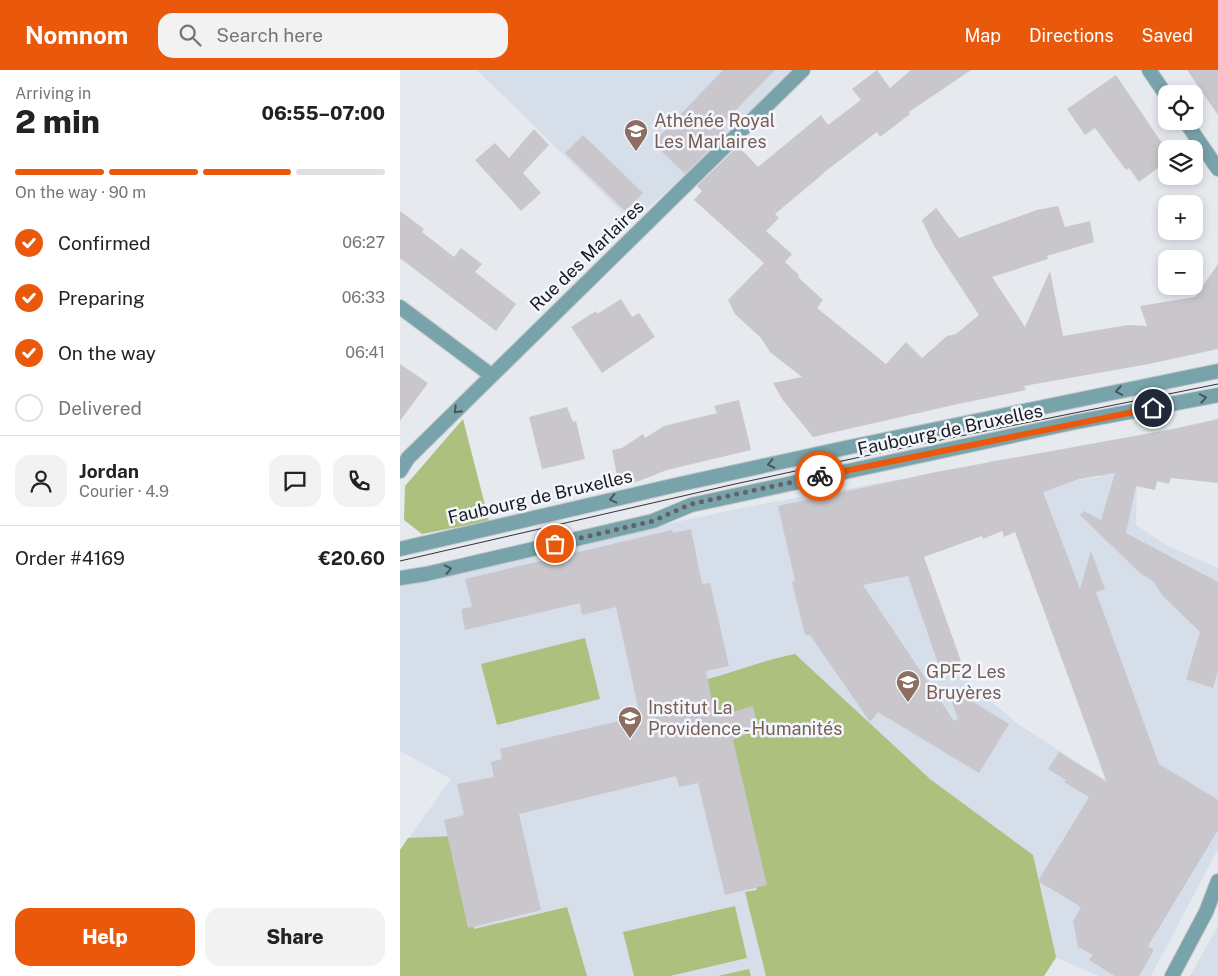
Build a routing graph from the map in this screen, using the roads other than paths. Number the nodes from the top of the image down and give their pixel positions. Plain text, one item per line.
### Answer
1 (803, 70) edge
2 (1149, 70) edge
3 (1159, 85) edge
4 (1191, 130) edge
5 (1218, 169) edge
6 (400, 307) edge
7 (1218, 372) edge
8 (491, 375) junction
9 (1218, 395) edge
10 (400, 471) edge
11 (400, 549) edge
12 (400, 578) edge
13 (1218, 881) edge
14 (1172, 976) edge

1 - 8 street, Rue des Marlaires
2 - 3 street
4 - 5 street
6 - 8 street
7 -> 11 street, Faubourg de Bruxelles
8 -> 10 street, Rue des Marlaires
12 -> 9 street, Faubourg de Bruxelles
13 - 14 street

